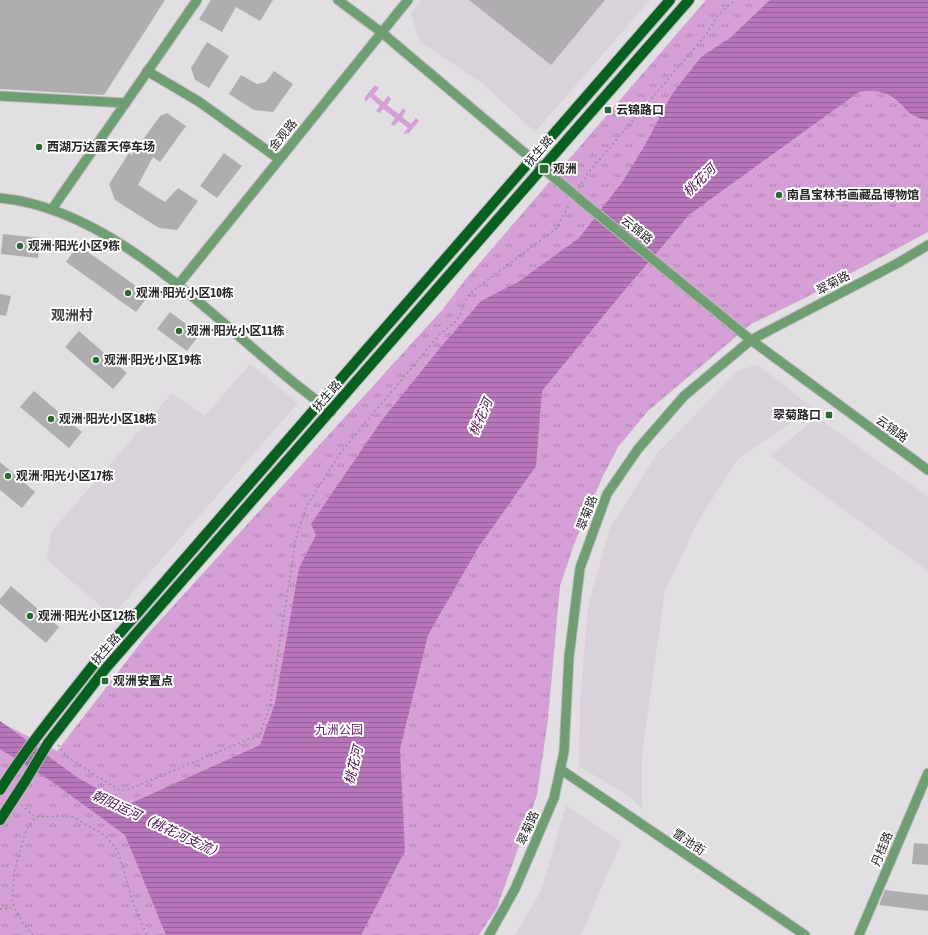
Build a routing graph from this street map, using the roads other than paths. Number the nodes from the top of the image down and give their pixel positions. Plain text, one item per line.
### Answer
1 (196, 0) edge
2 (338, 0) edge
3 (408, 0) edge
4 (670, 0) edge
5 (689, 0) edge
6 (381, 32) junction
7 (147, 71) junction
8 (0, 96) edge
9 (126, 103) junction
10 (531, 158) junction
11 (279, 159) junction
12 (542, 167) junction
13 (0, 198) edge
14 (52, 209) junction
15 (928, 245) edge
16 (178, 285) junction
17 (751, 340) junction
18 (320, 403) junction
19 (331, 412) junction
20 (928, 470) edge
21 (560, 769) junction
22 (928, 774) edge
23 (0, 790) edge
24 (0, 820) edge
25 (489, 935) edge
26 (805, 935) edge
27 (859, 935) edge

1 - 7 street
2 - 6 street, 云锦路
3 - 6 street, 金观路
4 - 10 main road, 抚生路
5 - 12 main road, 抚生路
6 - 10 street, 云锦路
6 - 11 street, 金观路
7 - 9 street
7 - 11 street
8 - 9 street
9 - 14 street
10 - 12 street, 云锦路
10 - 18 main road, 抚生路
11 - 16 street, 金观路
12 - 17 street, 云锦路
12 - 19 main road, 抚生路
13 - 14 street
14 - 16 street
15 - 17 street, 翠菊路
16 - 18 street
17 - 20 street, 云锦路
17 - 21 street, 翠菊路
18 - 19 street
18 - 23 main road, 抚生路
19 - 24 main road, 抚生路, bridge
21 - 25 street, 翠菊路
21 - 26 street, 雷池街
22 - 27 street, 丹桂路

